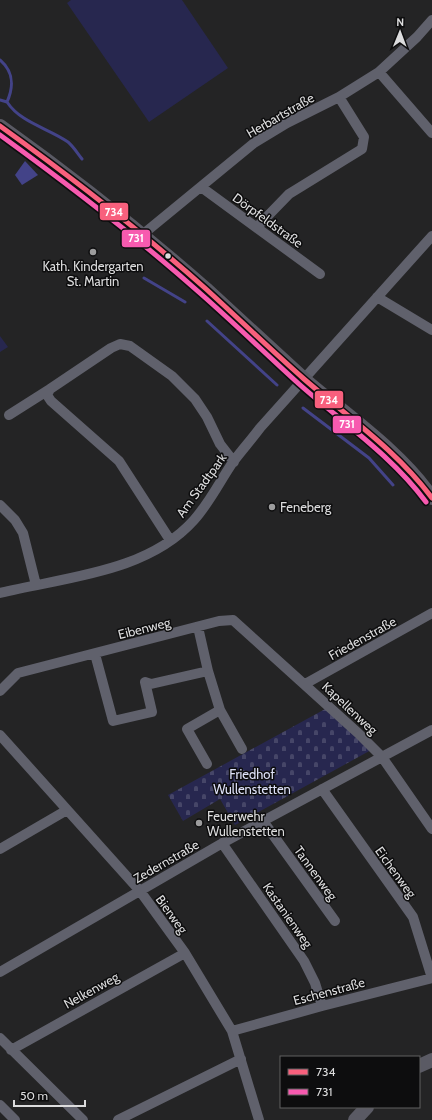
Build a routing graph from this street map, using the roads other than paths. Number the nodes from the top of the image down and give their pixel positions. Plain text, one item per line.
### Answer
1 (432, 20) edge
2 (379, 72) junction
3 (339, 97) junction
4 (0, 126) edge
5 (432, 133) edge
6 (201, 187) junction
7 (257, 227) junction
8 (142, 235) junction
9 (432, 236) edge
10 (320, 274) dead end
11 (377, 297) junction
12 (432, 330) edge
13 (304, 378) junction
14 (50, 389) junction
15 (9, 415) dead end
16 (234, 462) junction
17 (432, 498) edge
18 (0, 505) edge
19 (170, 540) junction
20 (36, 586) junction
21 (0, 593) edge
22 (432, 613) edge
23 (234, 620) joint
24 (198, 627) junction
25 (95, 654) junction
26 (208, 671) junction
27 (305, 684) junction
28 (0, 691) edge
29 (220, 710) junction
30 (432, 730) edge
31 (0, 735) edge
32 (242, 749) dead end
33 (382, 757) junction
34 (207, 764) dead end
35 (322, 789) junction
36 (67, 810) junction
37 (263, 821) junction
38 (432, 829) edge
39 (222, 843) junction
40 (0, 849) edge
41 (140, 892) junction
42 (335, 922) dead end
43 (185, 953) junction
44 (0, 972) edge
45 (432, 978) edge
46 (322, 1006) junction
47 (232, 1031) junction
48 (0, 1038) edge
49 (11, 1050) junction
50 (240, 1059) junction
51 (432, 1060) edge
52 (420, 1066) edge
53 (0, 1105) edge
54 (366, 1108) edge
55 (15, 1120) edge
56 (83, 1120) edge
57 (118, 1120) edge
58 (259, 1120) edge
59 (355, 1120) edge

1 - 2 street, Herbartstraße
2 - 3 street, Herbartstraße
2 - 5 street
3 - 6 street, Herbartstraße
3 - 7 street
4 - 8 street
6 - 7 street, Dörpfeldstraße
6 - 8 street, Herbartstraße
7 - 10 street, Dörpfeldstraße
8 - 13 street
9 - 11 street, Am Stadtpark
11 - 12 street
11 - 13 street, Am Stadtpark
13 - 16 street, Am Stadtpark
13 - 17 street
14 - 15 street
14 - 16 street
14 - 19 street
16 - 19 street, Am Stadtpark
18 - 20 street
19 - 20 street, Am Stadtpark
20 - 21 street, Am Stadtpark
22 - 27 street, Friedenstraße
23 - 24 street, Eibenweg
23 - 27 street, Kapellenweg
24 - 25 street, Eibenweg
24 - 26 street
25 - 26 street
25 - 28 street, Eibenweg
26 - 29 street
27 - 33 street, Kapellenweg
29 - 32 street
29 - 34 street
30 - 33 street, Zedernstraße
31 - 36 street, Bierweg
33 - 35 street, Zedernstraße
33 - 38 street, Kapellenweg
35 - 37 street, Zedernstraße
35 - 45 street, Eichenweg
36 - 40 street
36 - 41 street, Bierweg
37 - 39 street, Zedernstraße
37 - 42 street, Tannenweg
39 - 41 street, Zedernstraße
39 - 46 street, Kastanienweg
41 - 43 street, Bierweg
41 - 44 street, Zedernstraße
43 - 47 street, Bierweg
43 - 49 street, Nelkenweg
45 - 46 street, Eschenstraße
46 - 47 street, Eschenstraße
47 - 50 street, Bierweg
48 - 49 street
49 - 56 street
50 - 57 street
50 - 58 street, Bierweg
51 - 52 street
53 - 55 street
54 - 59 street

